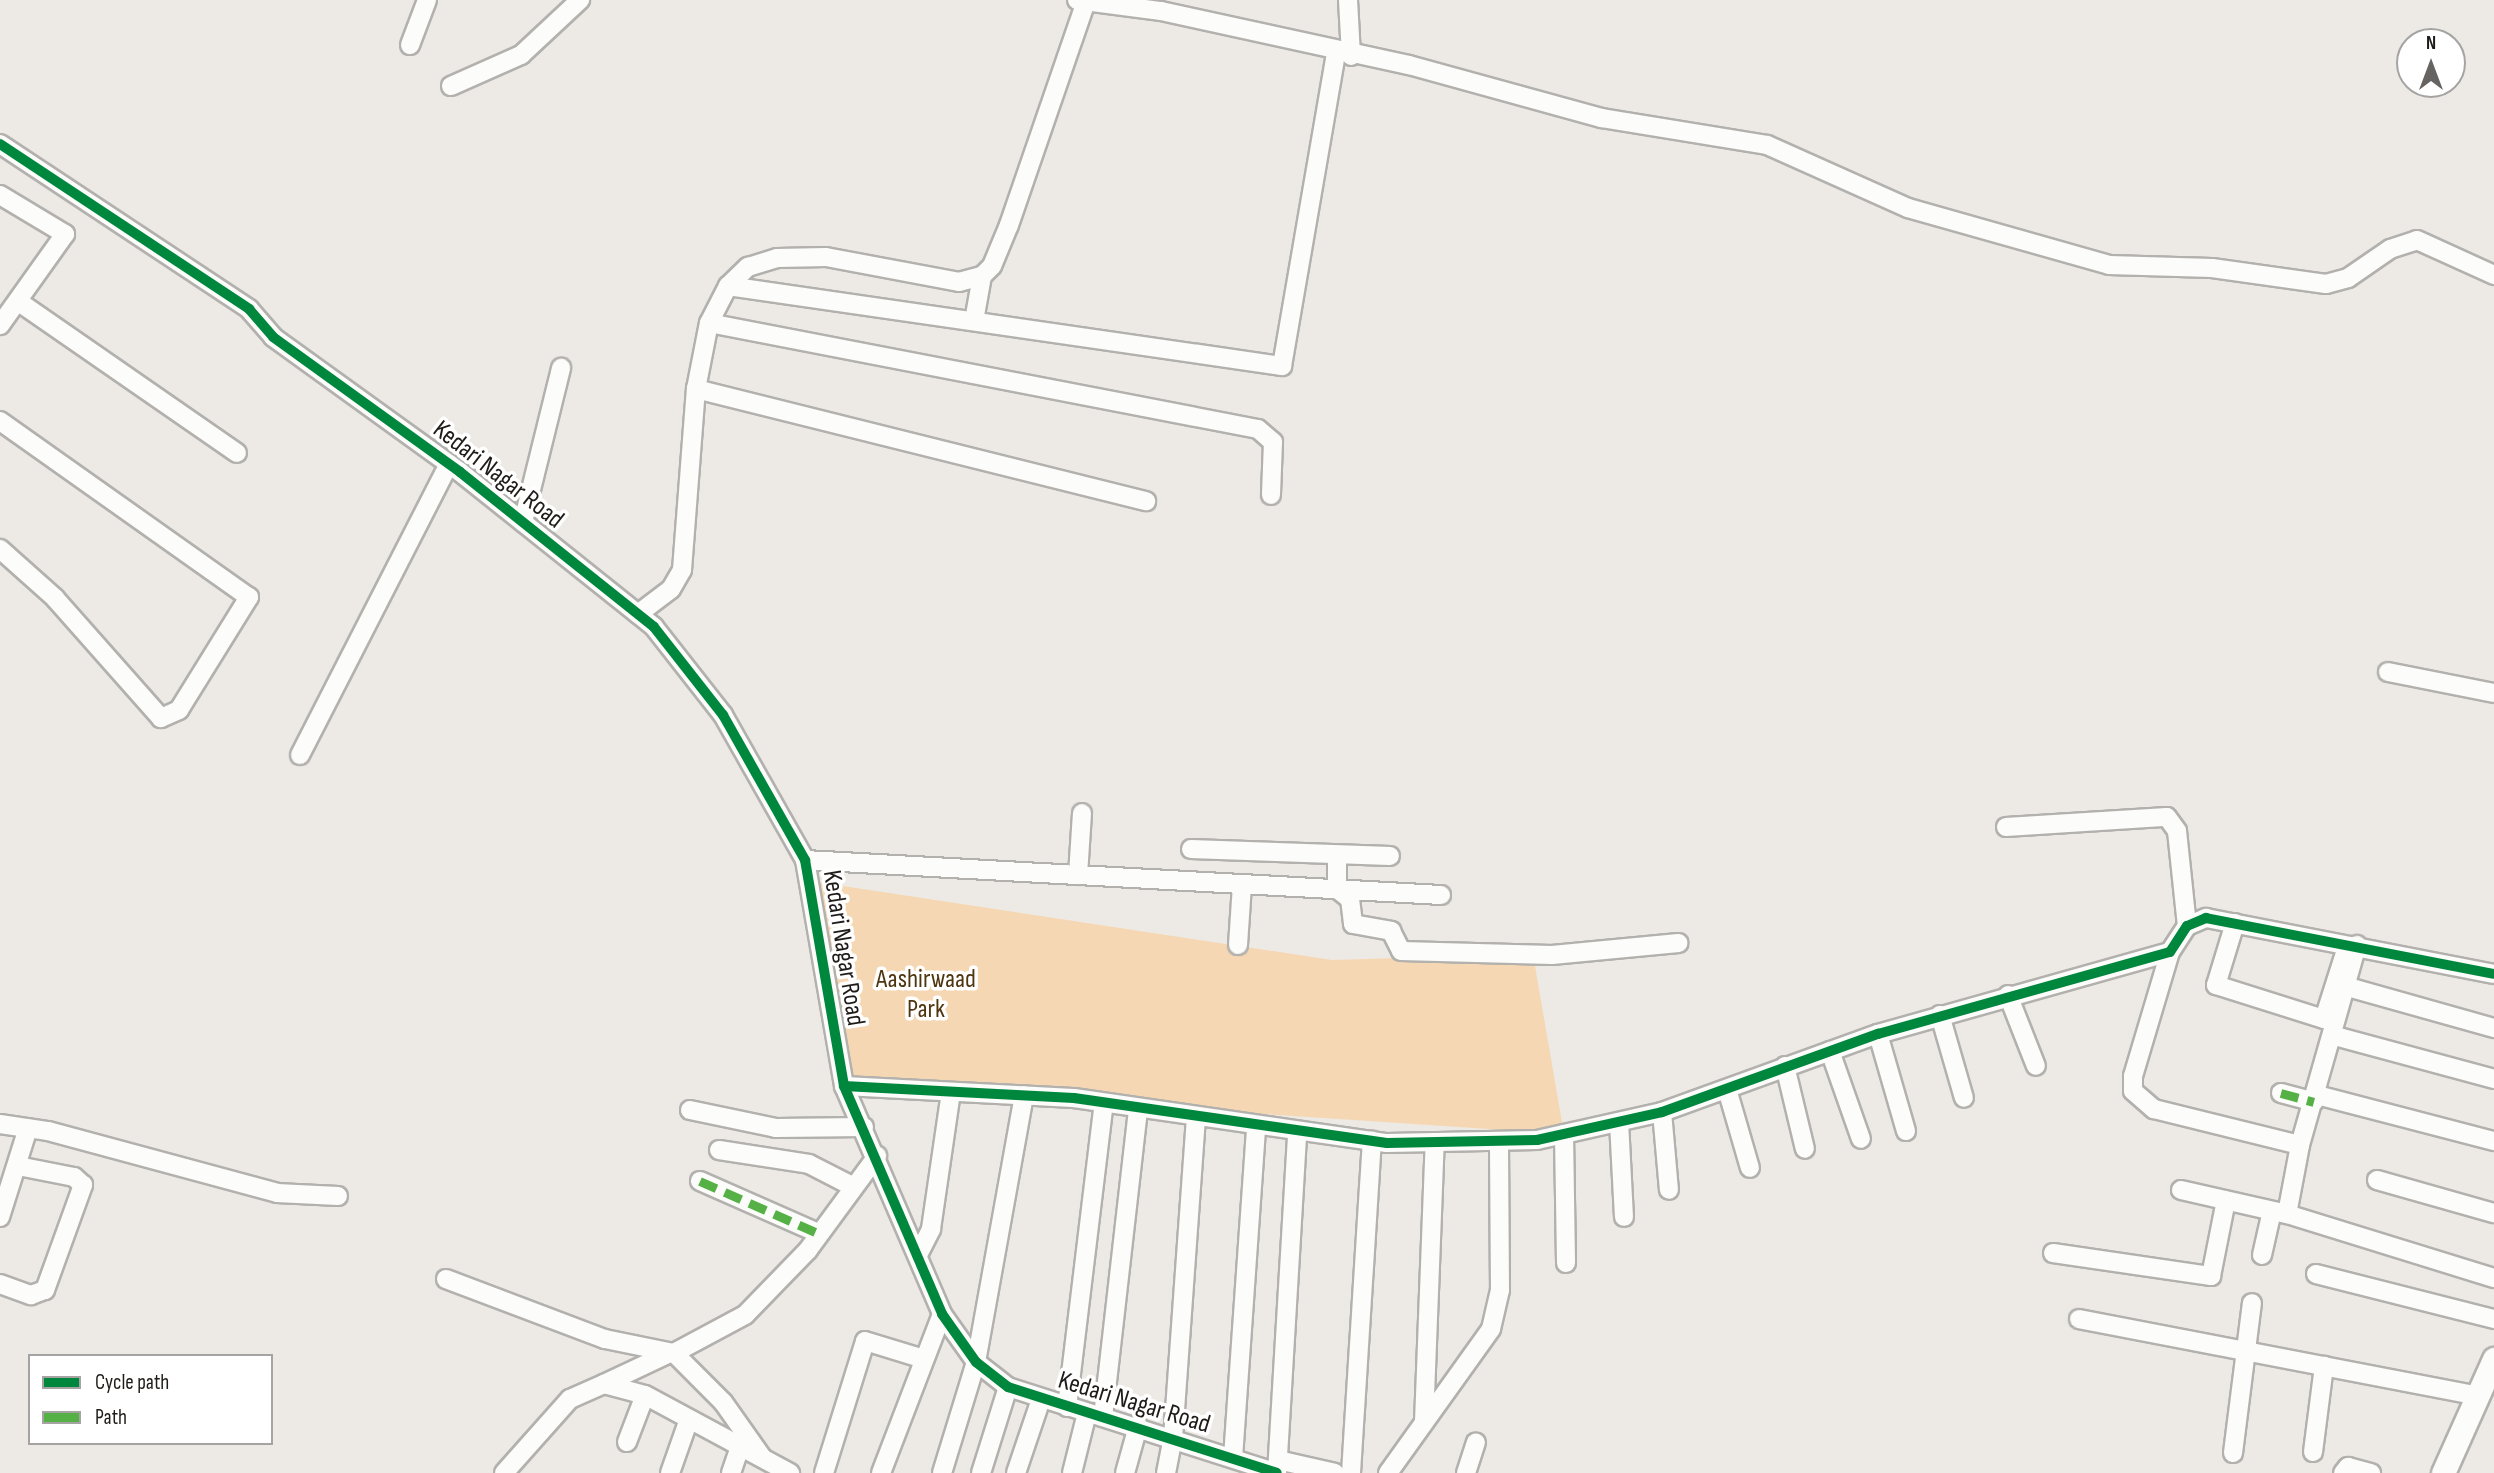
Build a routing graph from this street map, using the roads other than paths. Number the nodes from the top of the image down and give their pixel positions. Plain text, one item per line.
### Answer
1 (427, 0) edge
2 (580, 0) edge
3 (1348, 0) edge
4 (1082, 1) edge
5 (410, 45) dead end
6 (1344, 54) junction
7 (451, 86) dead end
8 (0, 144) edge
9 (0, 195) edge
10 (2494, 275) edge
11 (982, 276) junction
12 (728, 286) junction
13 (19, 302) junction
14 (974, 321) junction
15 (709, 323) junction
16 (0, 325) edge
17 (561, 368) dead end
18 (696, 389) junction
19 (0, 421) edge
20 (237, 453) dead end
21 (449, 464) junction
22 (1271, 495) dead end
23 (1146, 501) dead end
24 (523, 522) junction
25 (0, 549) edge
26 (638, 614) junction
27 (2388, 672) dead end
28 (2494, 693) edge
29 (300, 755) dead end
30 (1082, 813) dead end
31 (2006, 827) dead end
32 (1191, 849) dead end
33 (1391, 856) dead end
34 (1337, 858) junction
35 (805, 860) junction
36 (1078, 875) junction
37 (1242, 884) junction
38 (1337, 889) junction
39 (1441, 895) dead end
40 (2235, 923) junction
41 (2187, 926) junction
42 (1678, 943) dead end
43 (2352, 944) junction
44 (1238, 945) dead end
45 (2170, 952) junction
46 (2494, 974) edge
47 (2348, 987) junction
48 (2008, 995) junction
49 (1940, 1015) junction
50 (2494, 1028) edge
51 (1878, 1034) junction
52 (2335, 1036) junction
53 (1830, 1051) junction
54 (1785, 1066) junction
55 (2036, 1066) dead end
56 (2494, 1079) edge
57 (844, 1086) junction
58 (1727, 1089) junction
59 (951, 1092) junction
60 (2281, 1093) dead end
61 (1024, 1095) junction
62 (1964, 1098) dead end
63 (2316, 1099) junction
64 (1104, 1103) junction
65 (1138, 1108) junction
66 (690, 1110) dead end
67 (1662, 1112) junction
68 (1196, 1118) junction
69 (1619, 1122) junction
70 (0, 1124) edge
71 (864, 1127) junction
72 (1256, 1127) junction
73 (28, 1128) junction
74 (1906, 1131) dead end
75 (1297, 1132) junction
76 (1564, 1134) junction
77 (1861, 1139) dead end
78 (2494, 1140) edge
79 (1372, 1141) junction
80 (1499, 1141) junction
81 (1435, 1142) junction
82 (2300, 1145) junction
83 (1805, 1149) dead end
84 (719, 1150) dead end
85 (877, 1156) junction
86 (18, 1166) junction
87 (1750, 1168) dead end
88 (2377, 1180) dead end
89 (700, 1181) dead end
90 (852, 1186) junction
91 (1669, 1190) dead end
92 (2181, 1190) dead end
93 (338, 1196) dead end
94 (2226, 1200) junction
95 (2280, 1213) junction
96 (2494, 1213) edge
97 (0, 1217) edge
98 (1624, 1217) dead end
99 (818, 1233) junction
100 (919, 1253) junction
101 (2053, 1253) dead end
102 (2262, 1255) dead end
103 (1566, 1263) dead end
104 (2316, 1275) dead end
105 (2494, 1278) edge
106 (446, 1279) dead end
107 (0, 1284) edge
108 (2252, 1303) dead end
109 (942, 1314) junction
110 (2079, 1319) dead end
111 (2494, 1319) edge
112 (2246, 1351) junction
113 (672, 1353) junction
114 (924, 1359) junction
115 (2494, 1359) edge
116 (976, 1362) junction
117 (2324, 1366) junction
118 (604, 1384) junction
119 (1008, 1387) junction
120 (645, 1395) junction
121 (2479, 1396) junction
122 (1041, 1399) junction
123 (1066, 1407) junction
124 (1095, 1415) junction
125 (689, 1419) junction
126 (1424, 1422) junction
127 (1138, 1426) junction
128 (1173, 1438) junction
129 (627, 1442) dead end
130 (1475, 1443) dead end
131 (740, 1447) junction
132 (2313, 1452) dead end
133 (2233, 1453) dead end
134 (1233, 1458) junction
135 (765, 1464) edge
136 (1278, 1469) edge
137 (504, 1473) edge
138 (670, 1473) edge
139 (731, 1473) edge
140 (790, 1473) edge
141 (824, 1473) edge
142 (881, 1473) edge
143 (942, 1473) edge
144 (981, 1473) edge
145 (1016, 1473) edge
146 (1072, 1473) edge
147 (1125, 1473) edge
148 (1166, 1473) edge
149 (1335, 1473) edge
150 (1351, 1473) edge
151 (1388, 1473) edge
152 (1466, 1473) edge
153 (2343, 1473) edge
154 (2371, 1473) edge
155 (2443, 1473) edge

1 - 5 street
2 - 7 street
3 - 6 street
4 - 6 street
4 - 11 street
6 - 10 street
6 - 14 street
8 - 21 street, Kedari Nagar Road
9 - 13 street
11 - 12 street
11 - 14 street
12 - 14 street
12 - 15 street
13 - 16 street
13 - 20 street
15 - 18 street
15 - 22 street
17 - 24 street
18 - 23 street
18 - 26 street
19 - 25 street
21 - 24 street, Kedari Nagar Road
21 - 29 street
24 - 26 street, Kedari Nagar Road
26 - 35 street, Kedari Nagar Road
27 - 28 street
30 - 36 street
31 - 41 street
32 - 34 street
33 - 34 street
34 - 38 street
35 - 36 street
35 - 57 street, Kedari Nagar Road
36 - 37 street
37 - 38 street
37 - 44 street
38 - 39 street
38 - 42 street
40 - 41 street
40 - 43 street
40 - 43 street
41 - 45 street
43 - 46 street
43 - 47 street
45 - 48 street
45 - 82 street
47 - 50 street
47 - 52 street
48 - 49 street
48 - 55 street
49 - 51 street
49 - 62 street
51 - 53 street
51 - 74 street
52 - 56 street
52 - 63 street
53 - 54 street
53 - 77 street
54 - 58 street
54 - 83 street
57 - 59 street
57 - 71 street, Kedari Nagar Road
58 - 67 street
58 - 87 street
59 - 61 street
59 - 100 street
60 - 63 street
61 - 64 street
61 - 116 street
63 - 78 street
63 - 82 street
64 - 65 street
64 - 123 street
65 - 68 street
65 - 124 street
66 - 71 street
67 - 69 street
67 - 91 street
68 - 72 street
68 - 128 street
69 - 76 street
69 - 98 street
70 - 73 street
71 - 85 street, Kedari Nagar Road
72 - 75 street
72 - 134 street
73 - 86 street
73 - 93 street
75 - 79 street
75 - 136 street
76 - 80 street
76 - 103 street
79 - 81 street
79 - 150 street
80 - 81 street
80 - 126 street
81 - 126 street
82 - 95 street
84 - 90 street
85 - 90 street
85 - 100 street, Kedari Nagar Road
86 - 97 street
86 - 107 street
88 - 96 street
89 - 99 street
90 - 99 street
92 - 94 street
94 - 95 street
94 - 101 street
95 - 102 street
95 - 105 street
99 - 113 street
100 - 109 street, Kedari Nagar Road
104 - 111 street
106 - 113 street
108 - 112 street
109 - 114 street
109 - 116 street, Kedari Nagar Road
110 - 112 street
112 - 117 street
112 - 133 street
113 - 118 street
113 - 135 street
114 - 141 street
114 - 142 street
115 - 121 main road
116 - 119 street, Kedari Nagar Road
116 - 143 street
117 - 121 street
117 - 132 street
118 - 120 street
118 - 137 street
119 - 122 street, Kedari Nagar Road
119 - 144 street
120 - 125 street
120 - 129 street
121 - 155 main road
122 - 123 street, Kedari Nagar Road
122 - 145 street
123 - 124 street, Kedari Nagar Road
124 - 127 street, Kedari Nagar Road
124 - 146 street
125 - 131 street
125 - 138 street
126 - 151 street
127 - 128 street, Kedari Nagar Road
127 - 147 street
128 - 134 street, Kedari Nagar Road
128 - 148 street
130 - 152 street
131 - 135 street
131 - 139 street
134 - 136 street, Kedari Nagar Road
135 - 140 street
136 - 149 street, Kedari Nagar Road
153 - 154 street

